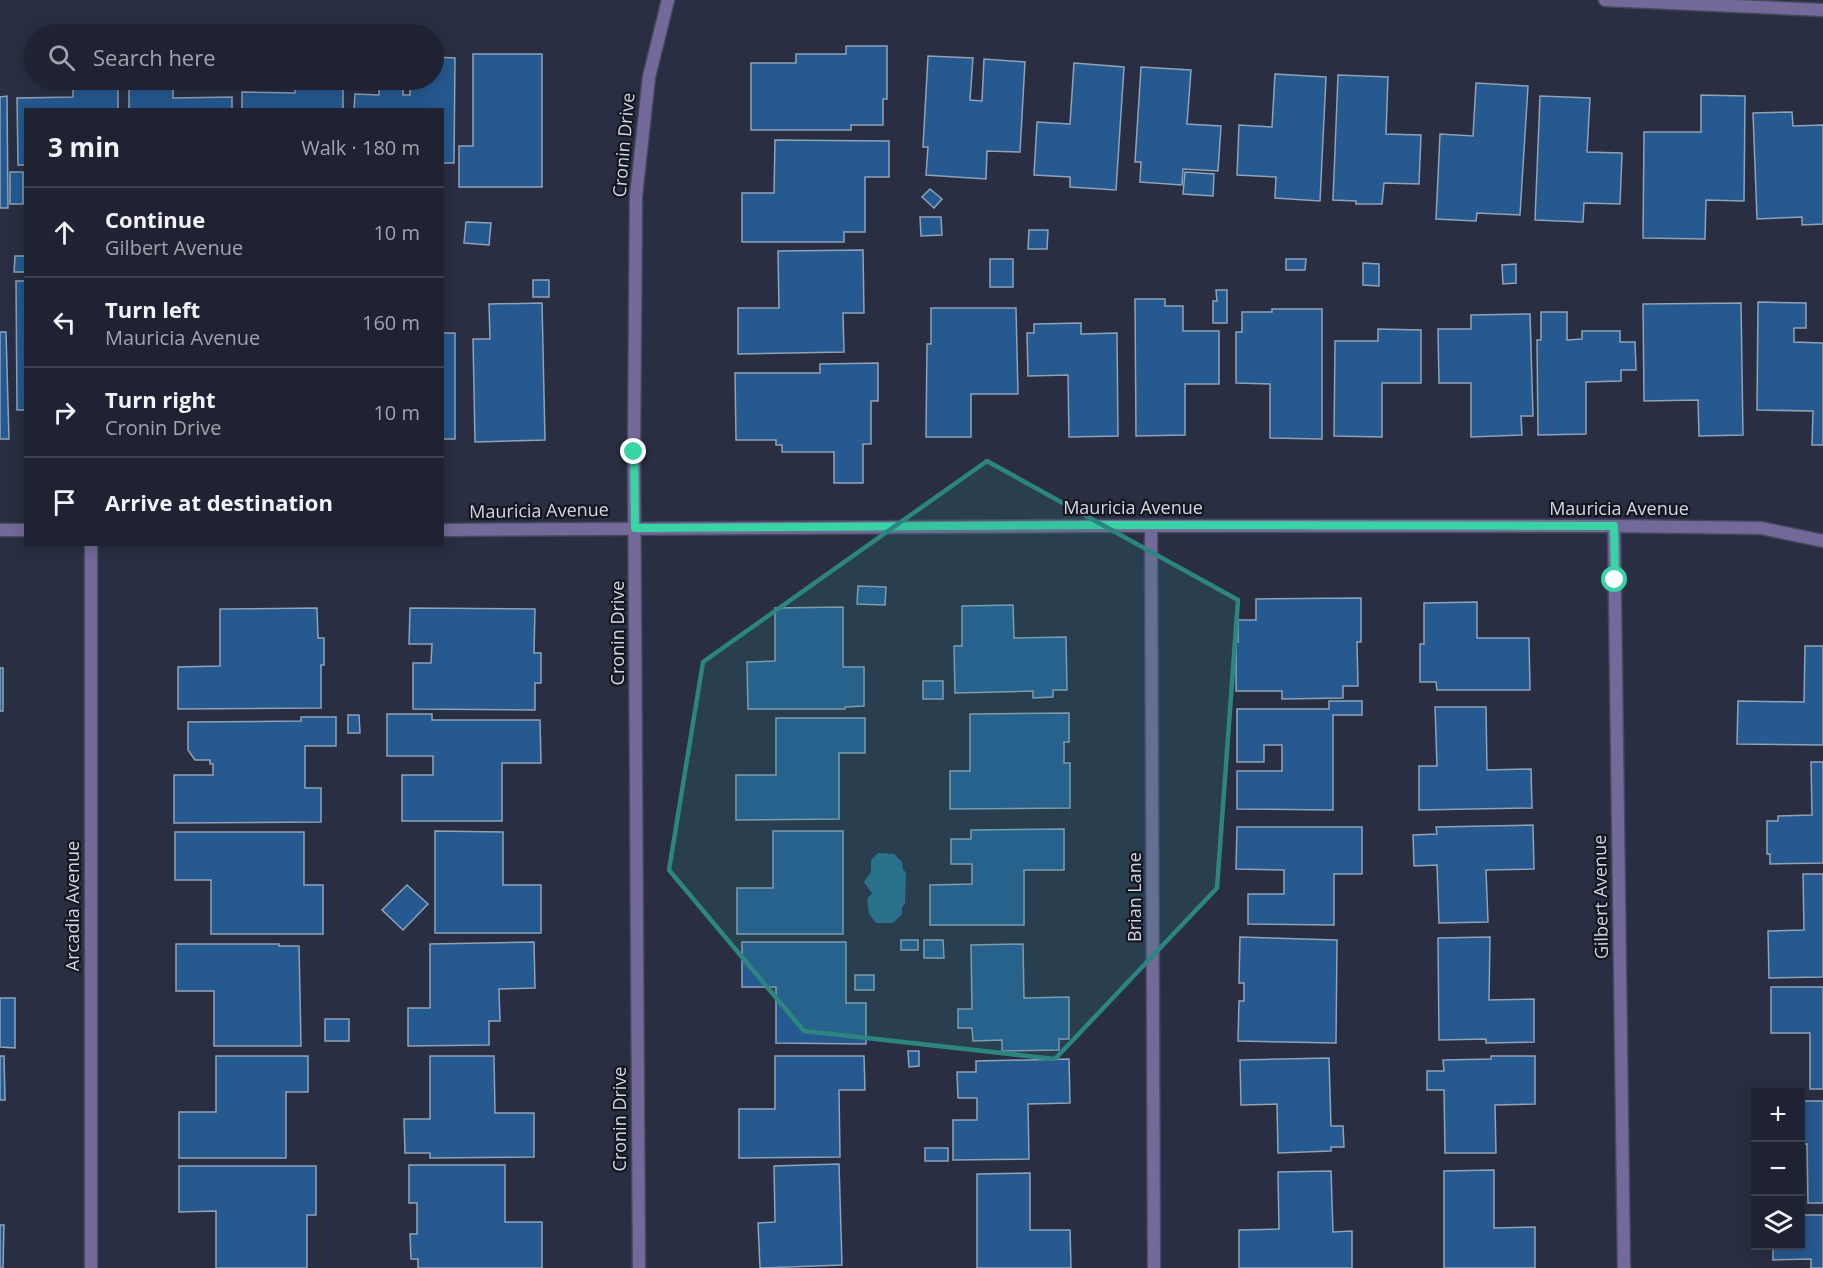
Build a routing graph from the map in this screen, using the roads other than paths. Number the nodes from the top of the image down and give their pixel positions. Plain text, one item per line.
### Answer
1 (668, 0) edge
2 (1605, 0) edge
3 (1823, 10) edge
4 (1151, 525) junction
5 (1614, 526) junction
6 (635, 528) junction
7 (0, 530) edge
8 (24, 530) edge
9 (444, 530) edge
10 (1823, 541) edge
11 (91, 546) edge
12 (91, 1268) edge
13 (639, 1268) edge
14 (1154, 1268) edge
15 (1624, 1268) edge

1 - 6 street, Cronin Drive
2 - 3 street
4 - 5 street, Mauricia Avenue
4 - 6 street, Mauricia Avenue
4 - 14 street, Brian Lane
5 - 10 street, Mauricia Avenue
5 - 15 street, Gilbert Avenue
6 - 9 street, Mauricia Avenue
6 - 13 street, Cronin Drive
7 - 8 street
11 - 12 street, Arcadia Avenue

